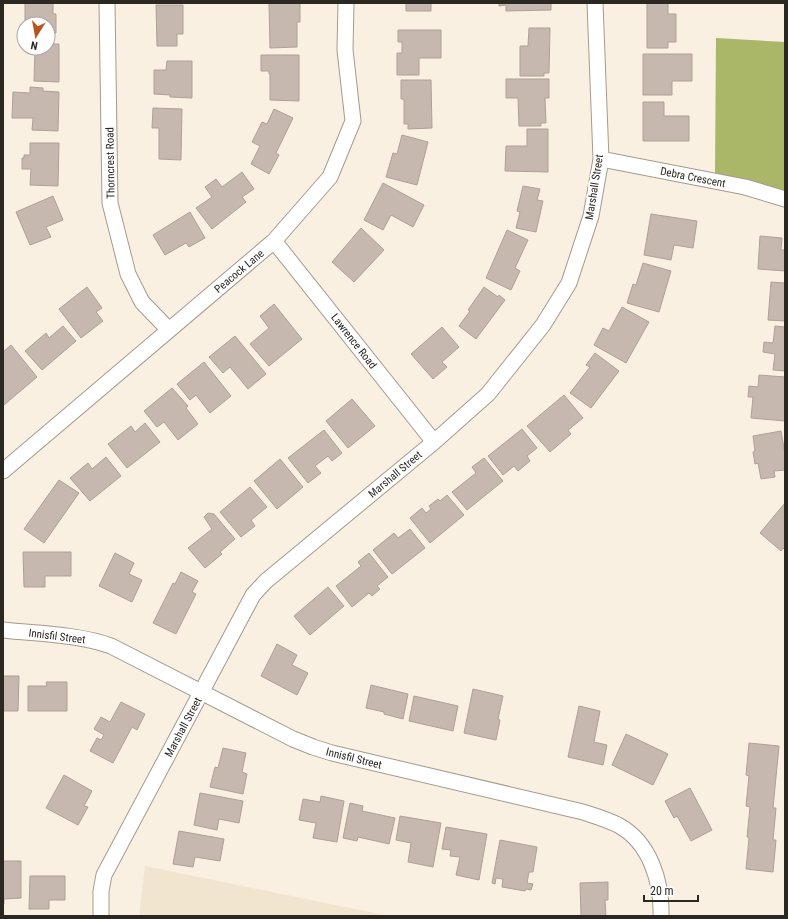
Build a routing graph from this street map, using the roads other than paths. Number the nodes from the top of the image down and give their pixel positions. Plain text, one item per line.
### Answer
1 (107, 3) edge
2 (346, 3) edge
3 (595, 3) edge
4 (601, 159) junction
5 (785, 199) edge
6 (274, 241) junction
7 (169, 330) junction
8 (434, 442) junction
9 (3, 471) edge
10 (3, 630) edge
11 (201, 692) junction
12 (101, 916) edge
13 (661, 916) edge

1 - 7 street, Thorncrest Road
2 - 6 street, Peacock Lane
3 - 4 street, Marshall Street
4 - 5 street, Debra Crescent
4 - 8 street, Marshall Street
6 - 7 street, Peacock Lane
6 - 8 street, Lawrence Road
7 - 9 street, Peacock Lane
8 - 11 street, Marshall Street
10 - 11 street, Innisfil Street
11 - 12 street, Marshall Street
11 - 13 street, Innisfil Street

